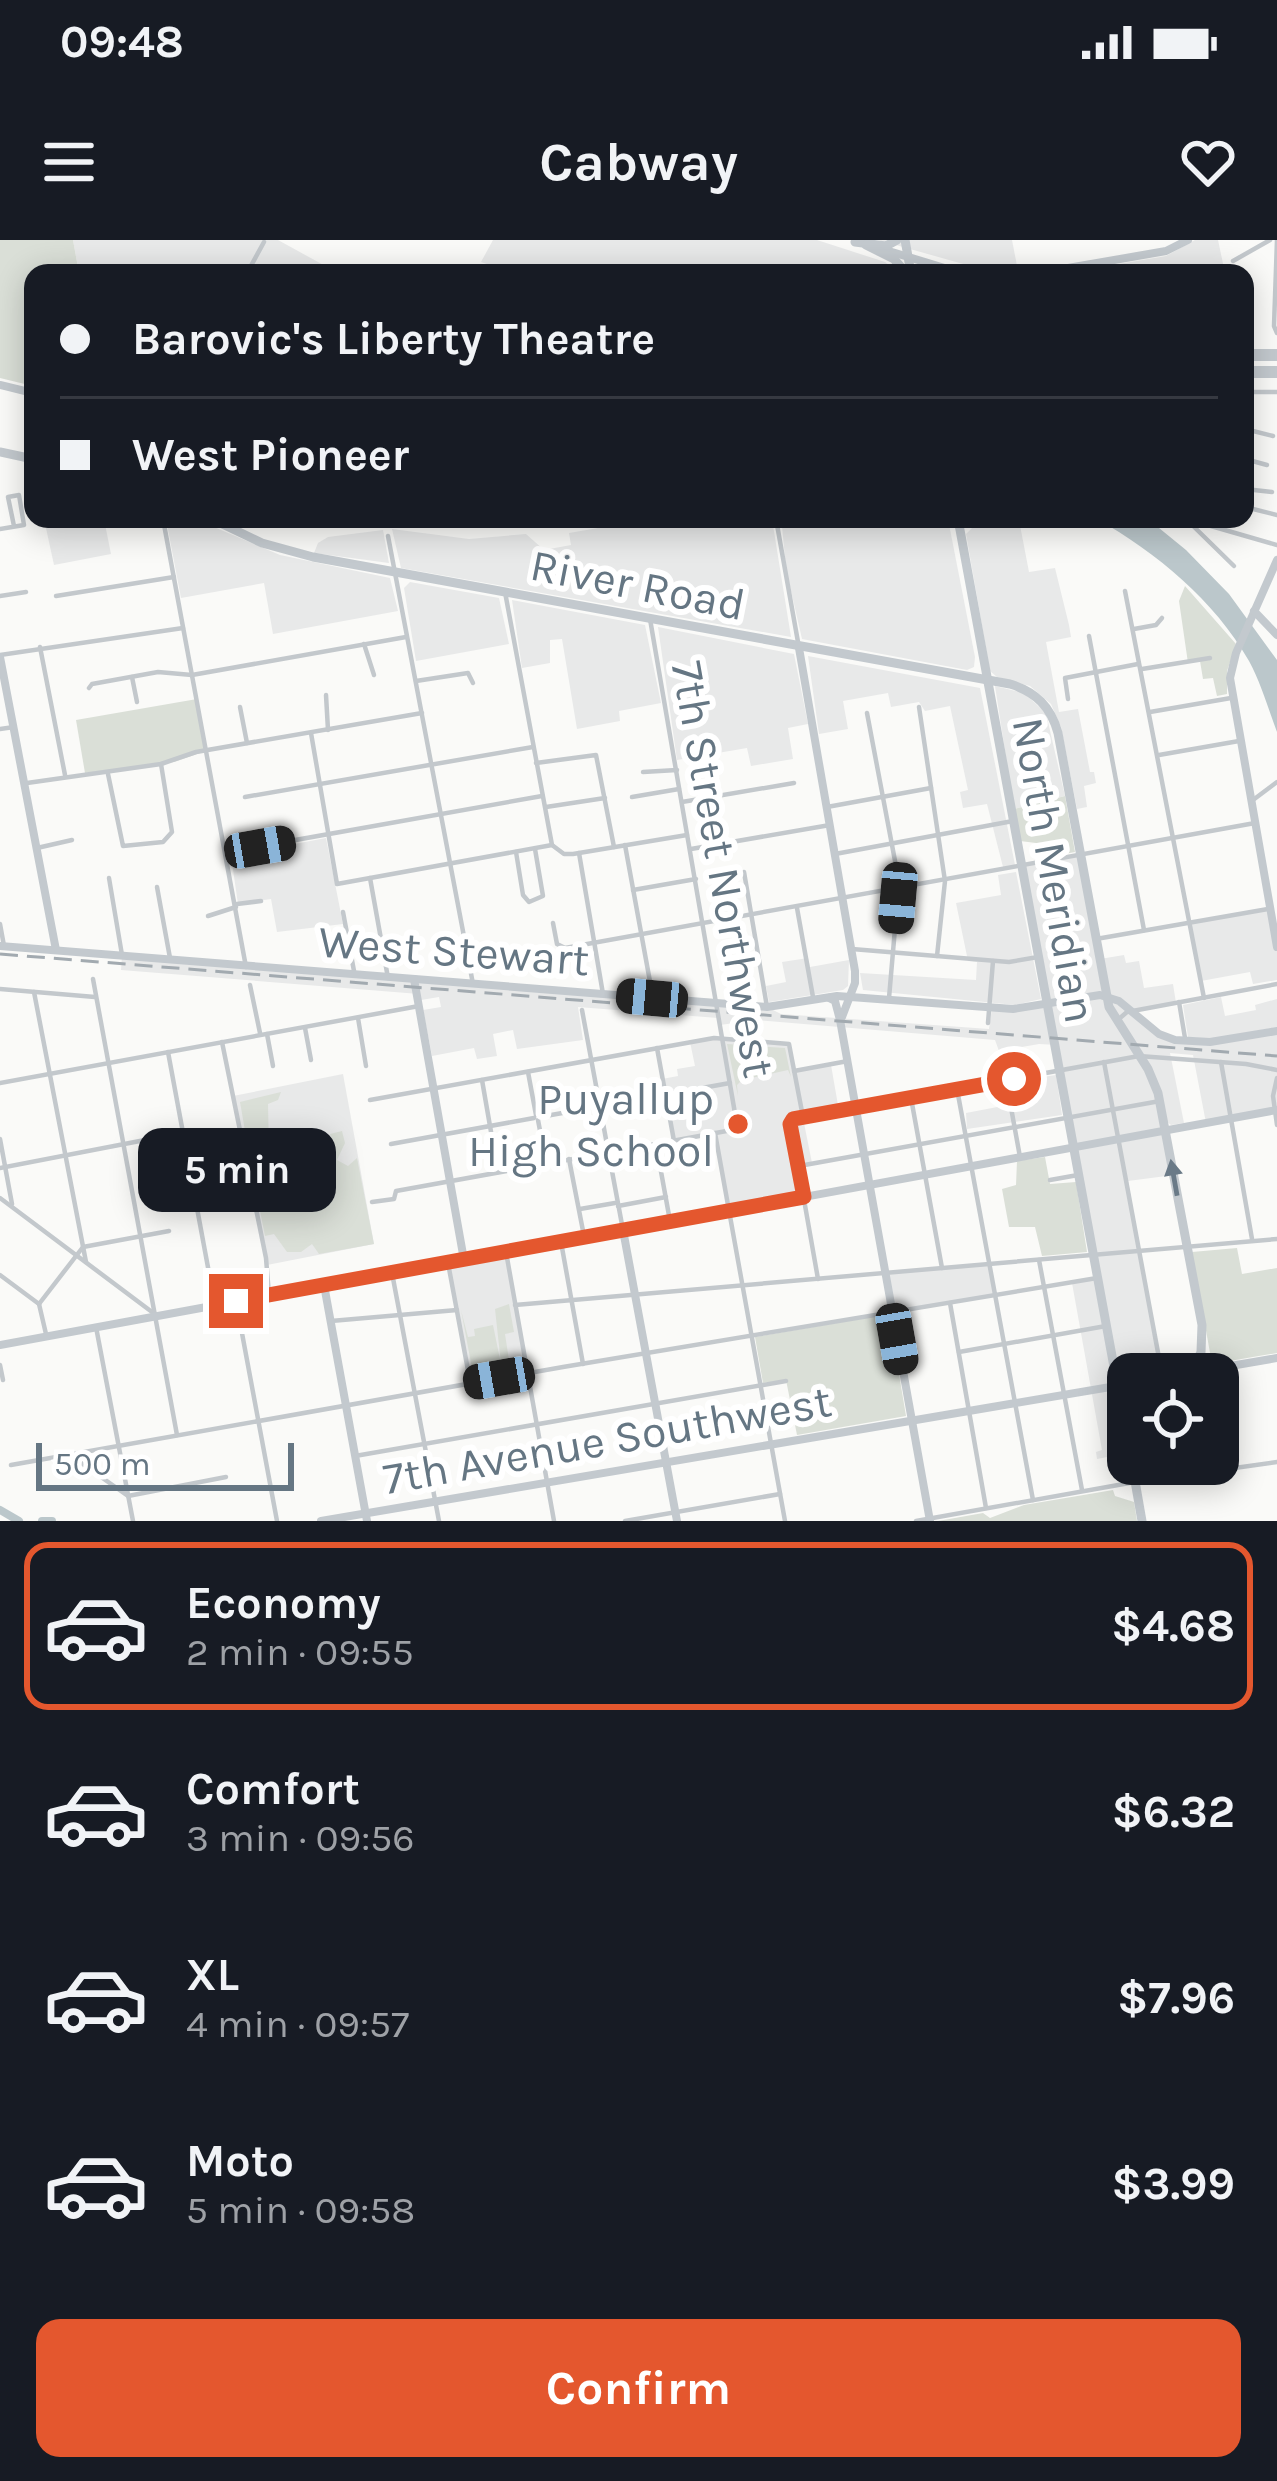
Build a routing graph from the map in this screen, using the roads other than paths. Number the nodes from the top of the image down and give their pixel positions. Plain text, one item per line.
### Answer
1 (901, 240) edge
2 (1273, 240) edge
3 (1186, 241) edge
4 (857, 242) edge
5 (908, 257) junction
6 (1233, 261) dead end
7 (899, 264) edge
8 (908, 264) edge
9 (932, 264) edge
10 (1091, 264) edge
11 (1276, 333) edge
12 (1254, 431) edge
13 (1273, 436) dead end
14 (1254, 461) edge
15 (1267, 465) dead end
16 (1254, 490) edge
17 (1272, 491) dead end
18 (14, 526) junction
19 (165, 528) edge
20 (234, 528) edge
21 (778, 528) edge
22 (956, 528) edge
23 (956, 528) edge
24 (1197, 528) edge
25 (1210, 528) edge
26 (1227, 528) edge
27 (0, 529) edge
28 (1206, 535) junction
29 (388, 536) dead end
30 (1277, 545) edge
31 (1277, 560) edge
32 (1234, 566) dead end
33 (395, 573) junction
34 (174, 577) junction
35 (1124, 591) dead end
36 (26, 592) dead end
37 (505, 592) junction
38 (0, 596) edge
39 (56, 596) dead end
40 (1253, 613) junction
41 (1162, 617) dead end
42 (650, 620) junction
43 (183, 628) junction
44 (1134, 629) junction
45 (1277, 635) edge
46 (1089, 636) dead end
47 (407, 637) junction
48 (364, 644) junction
49 (40, 647) junction
50 (799, 648) junction
51 (978, 650) junction
52 (0, 656) edge
53 (1210, 658) dead end
54 (1141, 666) junction
55 (1095, 672) junction
56 (947, 674) junction
57 (192, 675) junction
58 (374, 675) dead end
59 (132, 677) junction
60 (416, 681) junction
61 (987, 681) junction
62 (2, 683) edge
63 (473, 683) dead end
64 (1007, 683) junction
65 (89, 688) dead end
66 (326, 695) dead end
67 (990, 697) junction
68 (1231, 698) junction
69 (1068, 699) dead end
70 (137, 702) dead end
71 (240, 707) dead end
72 (919, 707) dead end
73 (1150, 712) junction
74 (422, 713) junction
75 (867, 713) dead end
76 (14, 727) junction
77 (0, 729) edge
78 (328, 730) junction
79 (311, 733) junction
80 (1239, 742) junction
81 (247, 744) junction
82 (533, 747) junction
83 (206, 751) junction
84 (1159, 755) junction
85 (536, 763) junction
86 (160, 764) junction
87 (432, 765) junction
88 (677, 770) junction
89 (644, 772) dead end
90 (108, 773) junction
91 (65, 775) junction
92 (1277, 782) edge
93 (25, 783) junction
94 (320, 783) junction
95 (794, 783) dead end
96 (931, 788) junction
97 (680, 789) junction
98 (245, 796) dead end
99 (542, 796) junction
100 (632, 797) dead end
101 (883, 797) junction
102 (605, 798) junction
103 (1250, 801) junction
104 (682, 802) junction
105 (827, 807) junction
106 (544, 808) junction
107 (441, 815) junction
108 (1013, 821) junction
109 (830, 824) junction
110 (1255, 824) junction
111 (328, 834) junction
112 (688, 834) junction
113 (939, 834) junction
114 (1175, 838) junction
115 (73, 839) dead end
116 (891, 844) junction
117 (552, 845) junction
118 (626, 845) junction
119 (614, 847) junction
120 (1129, 847) junction
121 (37, 848) junction
122 (535, 849) junction
123 (691, 849) junction
124 (516, 852) junction
125 (226, 853) junction
126 (579, 854) junction
127 (835, 854) junction
128 (1081, 856) junction
129 (450, 863) junction
130 (1021, 867) junction
131 (744, 872) dead end
132 (109, 878) dead end
133 (370, 878) junction
134 (696, 879) junction
135 (945, 881) junction
136 (157, 887) dead end
137 (1272, 889) edge
138 (634, 890) junction
139 (898, 890) junction
140 (843, 899) junction
141 (261, 901) dead end
142 (236, 906) junction
143 (797, 908) junction
144 (1270, 908) junction
145 (343, 912) dead end
146 (208, 916) dead end
147 (752, 916) junction
148 (1190, 922) junction
149 (553, 923) dead end
150 (0, 924) edge
151 (704, 924) junction
152 (1144, 930) junction
153 (641, 935) junction
154 (1276, 936) edge
155 (1096, 939) junction
156 (595, 943) junction
157 (2, 946) edge
158 (1277, 947) edge
159 (852, 949) junction
160 (56, 951) junction
161 (893, 952) junction
162 (122, 956) junction
163 (938, 956) junction
164 (1038, 957) junction
165 (170, 960) junction
166 (993, 961) junction
167 (246, 967) junction
168 (856, 971) junction
169 (355, 975) junction
170 (388, 978) junction
171 (414, 979) junction
172 (92, 980) dead end
173 (472, 983) junction
174 (1277, 984) edge
175 (250, 986) dead end
176 (0, 989) edge
177 (34, 992) junction
178 (603, 994) junction
179 (1107, 996) junction
180 (95, 997) junction
181 (849, 997) junction
182 (652, 998) junction
183 (828, 998) junction
184 (866, 998) junction
185 (1204, 998) junction
186 (813, 1000) junction
187 (889, 1000) junction
188 (1179, 1002) junction
189 (717, 1004) junction
190 (1046, 1004) junction
191 (419, 1006) junction
192 (767, 1007) junction
193 (989, 1008) junction
194 (582, 1010) dead end
195 (1132, 1011) junction
196 (358, 1018) junction
197 (840, 1020) junction
198 (988, 1023) dead end
199 (305, 1028) junction
200 (1120, 1029) junction
201 (1277, 1031) edge
202 (264, 1034) junction
203 (722, 1038) junction
204 (222, 1042) junction
205 (1186, 1042) junction
206 (657, 1048) junction
207 (168, 1052) junction
208 (1139, 1056) junction
209 (311, 1060) dead end
210 (592, 1060) junction
211 (848, 1061) junction
212 (1104, 1062) junction
213 (1221, 1062) junction
214 (108, 1063) junction
215 (273, 1066) dead end
216 (366, 1066) dead end
217 (794, 1071) junction
218 (1059, 1071) junction
219 (528, 1072) junction
220 (50, 1074) junction
221 (1277, 1074) edge
222 (482, 1080) junction
223 (1006, 1080) junction
224 (0, 1083) edge
225 (730, 1083) junction
226 (433, 1089) junction
227 (957, 1089) junction
228 (665, 1094) junction
229 (911, 1098) junction
230 (370, 1100) dead end
231 (1160, 1101) junction
232 (600, 1106) junction
233 (856, 1108) junction
234 (1113, 1109) junction
235 (1276, 1111) edge
236 (803, 1117) junction
237 (1067, 1117) junction
238 (537, 1118) junction
239 (1230, 1119) junction
240 (1277, 1125) edge
241 (490, 1126) junction
242 (1015, 1126) junction
243 (1165, 1130) junction
244 (715, 1133) junction
245 (441, 1135) junction
246 (965, 1136) junction
247 (1119, 1138) junction
248 (0, 1139) edge
249 (145, 1140) dead end
250 (674, 1141) junction
251 (123, 1144) junction
252 (391, 1144) dead end
253 (656, 1144) junction
254 (919, 1144) junction
255 (1073, 1147) junction
256 (609, 1152) junction
257 (865, 1154) junction
258 (64, 1156) junction
259 (1020, 1156) junction
260 (569, 1159) junction
261 (546, 1163) junction
262 (798, 1166) junction
263 (971, 1166) junction
264 (3, 1167) edge
265 (498, 1172) junction
266 (925, 1174) junction
267 (1078, 1175) junction
268 (1050, 1180) dead end
269 (450, 1181) junction
270 (870, 1184) junction
271 (666, 1197) junction
272 (804, 1197) junction
273 (0, 1198) edge
274 (372, 1202) dead end
275 (618, 1204) junction
276 (13, 1208) junction
277 (580, 1209) junction
278 (729, 1210) junction
279 (670, 1222) junction
280 (169, 1231) dead end
281 (623, 1231) junction
282 (141, 1237) junction
283 (584, 1238) junction
284 (1277, 1239) edge
285 (1252, 1241) junction
286 (561, 1242) junction
287 (1186, 1246) junction
288 (82, 1247) junction
289 (1140, 1251) junction
290 (506, 1252) junction
291 (76, 1255) junction
292 (1092, 1255) junction
293 (464, 1260) junction
294 (1039, 1260) junction
295 (86, 1262) junction
296 (448, 1263) junction
297 (989, 1264) junction
298 (942, 1268) junction
299 (392, 1273) junction
300 (885, 1273) junction
301 (0, 1275) edge
302 (818, 1279) junction
303 (1097, 1279) junction
304 (324, 1285) junction
305 (743, 1286) junction
306 (1044, 1287) junction
307 (152, 1292) junction
308 (268, 1295) junction
309 (635, 1295) junction
310 (995, 1296) junction
311 (572, 1300) junction
312 (236, 1301) junction
313 (140, 1302) junction
314 (39, 1304) junction
315 (215, 1304) junction
316 (950, 1304) junction
317 (515, 1305) junction
318 (457, 1310) junction
319 (892, 1312) junction
320 (156, 1315) junction
321 (400, 1315) junction
322 (331, 1321) junction
323 (1106, 1326) junction
324 (96, 1327) junction
325 (752, 1335) junction
326 (46, 1336) junction
327 (1053, 1336) junction
328 (1004, 1344) junction
329 (0, 1345) edge
330 (958, 1352) junction
331 (1114, 1353) edge
332 (1158, 1353) edge
333 (1200, 1353) edge
334 (646, 1354) junction
335 (1276, 1362) edge
336 (583, 1364) junction
337 (0, 1365) edge
338 (1239, 1367) edge
339 (528, 1373) junction
340 (3, 1380) dead end
341 (786, 1381) dead end
342 (470, 1383) junction
343 (760, 1385) junction
344 (1107, 1387) edge
345 (415, 1393) junction
346 (1064, 1394) junction
347 (1015, 1403) junction
348 (655, 1404) junction
349 (346, 1405) junction
350 (969, 1411) junction
351 (912, 1420) junction
352 (258, 1421) junction
353 (536, 1424) junction
354 (177, 1435) junction
355 (424, 1444) junction
356 (771, 1444) junction
357 (118, 1446) junction
358 (70, 1454) junction
359 (356, 1456) junction
360 (666, 1462) junction
361 (1277, 1462) edge
362 (11, 1465) dead end
363 (1239, 1467) edge
364 (226, 1477) dead end
365 (547, 1483) junction
366 (1117, 1485) edge
367 (1136, 1485) edge
368 (1082, 1491) junction
369 (780, 1494) junction
370 (128, 1496) junction
371 (1033, 1500) junction
372 (435, 1502) junction
373 (986, 1508) junction
374 (676, 1516) edge
375 (367, 1517) edge
376 (930, 1520) edge
377 (133, 1521) edge
378 (277, 1521) edge
379 (321, 1521) edge
380 (439, 1521) edge
381 (554, 1521) edge
382 (626, 1521) edge
383 (785, 1521) edge
384 (916, 1521) edge
385 (1142, 1521) edge

1 - 4 main road
1 - 5 main road
2 - 6 street
2 - 11 street
3 - 10 street
4 - 5 street
4 - 7 main road
5 - 8 main road
5 - 9 street
12 - 13 street
14 - 15 street
16 - 17 street
18 - 18 street
18 - 27 street
19 - 34 street
20 - 33 main road, River Road
21 - 50 street
22 - 51 main road, North Meridian
23 - 61 main road, North Meridian
24 - 28 street
25 - 28 street
26 - 30 street
28 - 32 street
29 - 33 street
31 - 40 street
33 - 37 main road, River Road
33 - 47 street
34 - 39 street
34 - 43 street
35 - 44 street
36 - 38 street
37 - 42 main road, River Road
37 - 82 street
40 - 45 street
40 - 68 street
41 - 44 street
42 - 50 main road, River Road
42 - 88 street, 7th Street Northwest
43 - 49 street
43 - 57 street
44 - 54 street
46 - 55 street
47 - 48 street
47 - 60 street
48 - 57 street
48 - 58 street
49 - 52 street
49 - 91 street
50 - 56 main road, River Road
50 - 105 street
51 - 56 main road
51 - 61 main road, North Meridian
52 - 62 street
53 - 54 street
54 - 55 street
54 - 73 street
55 - 69 street
55 - 120 street
56 - 61 main road, River Road
57 - 59 street
57 - 83 street
59 - 65 street
59 - 70 street
60 - 63 street
60 - 74 street
61 - 64 main road, River Road
61 - 67 main road, North Meridian
62 - 76 street
64 - 67 main road
64 - 128 main road
66 - 78 street
67 - 108 main road, North Meridian
68 - 73 street
68 - 80 street
71 - 81 street
72 - 96 street
73 - 84 street
74 - 78 street
74 - 87 street
75 - 101 street
76 - 77 street
76 - 93 street
78 - 79 street
79 - 81 street
79 - 94 street
80 - 84 street
80 - 103 street
81 - 83 street
82 - 85 street
82 - 87 street
83 - 86 street
83 - 125 street
84 - 114 street
85 - 99 street
85 - 102 street
86 - 90 street
86 - 90 street
87 - 94 street
87 - 107 street
88 - 89 street
88 - 97 street, 7th Street Northwest
90 - 91 street
91 - 93 street
92 - 103 street
93 - 121 street
94 - 98 street
94 - 111 street
95 - 104 street
96 - 101 street
96 - 113 street
97 - 100 street
97 - 104 street, 7th Street Northwest
99 - 106 street
99 - 107 street
101 - 105 street
101 - 116 street
102 - 106 street
102 - 119 street
103 - 110 street
104 - 112 street, 7th Street Northwest
105 - 109 street
106 - 117 street
107 - 111 street
107 - 129 street
108 - 113 street
108 - 130 main road, North Meridian
109 - 123 street
109 - 127 street
110 - 114 street
110 - 137 street
111 - 125 street
111 - 133 street
112 - 118 street
112 - 123 street, 7th Street Northwest
113 - 116 street
113 - 135 street
114 - 120 street
114 - 148 street
115 - 121 street
116 - 127 street
116 - 139 street
117 - 122 street
117 - 126 street
118 - 119 street
118 - 138 street
119 - 126 street
120 - 128 street
120 - 152 street
121 - 160 street
122 - 124 street
122 - 124 street
123 - 134 street, 7th Street Northwest
124 - 129 street
125 - 142 street
126 - 156 street
127 - 140 street
128 - 130 street
128 - 155 main road
129 - 133 street
129 - 173 street
130 - 135 street
130 - 164 main road, North Meridian
131 - 147 street
132 - 162 street
133 - 170 street
134 - 138 street
134 - 151 street, 7th Street Northwest
135 - 139 street
135 - 163 street
136 - 165 street
137 - 144 street
138 - 153 street
139 - 140 street
139 - 161 street
140 - 143 street
140 - 159 street
141 - 142 street
142 - 146 street
142 - 167 street
143 - 147 street
143 - 186 street
144 - 148 street
144 - 154 street
145 - 169 street
147 - 151 street
147 - 192 street
148 - 152 street
148 - 185 street
149 - 156 street
150 - 157 street
151 - 153 street
151 - 189 street, 7th Street Northwest
152 - 155 street
153 - 156 street
153 - 182 street
154 - 158 street
155 - 179 main road
156 - 178 street
157 - 160 street, West Stewart
159 - 161 street
159 - 168 street
160 - 162 street, West Stewart
161 - 163 street
161 - 187 street
162 - 165 street, West Stewart
163 - 166 street
164 - 166 street
164 - 190 main road, North Meridian
165 - 167 street, West Stewart
166 - 193 street
167 - 169 street, West Stewart
168 - 181 street
168 - 184 street
169 - 170 street, West Stewart
170 - 171 street, West Stewart
171 - 173 street, West Stewart
171 - 191 street
172 - 180 street
173 - 178 street, West Stewart
174 - 185 street
175 - 202 street
176 - 177 street
177 - 180 street
177 - 220 street
178 - 182 street, West Stewart
179 - 190 street, West Stewart
179 - 195 street
179 - 200 main road
180 - 214 street
181 - 183 street, West Stewart
181 - 184 street, West Stewart
181 - 197 street
182 - 189 street, West Stewart
183 - 186 street, West Stewart
183 - 197 street
184 - 187 street, West Stewart
185 - 188 street
186 - 192 street, West Stewart
187 - 193 street, West Stewart
188 - 195 street
188 - 205 street
189 - 192 street, West Stewart
189 - 203 street, 7th Street Northwest
190 - 193 street, West Stewart
190 - 218 main road, North Meridian
191 - 196 street
191 - 226 street
193 - 198 street
194 - 210 street
195 - 200 street
195 - 205 street
196 - 199 street
196 - 216 street
197 - 211 street
199 - 202 street
199 - 209 street
200 - 208 main road
201 - 205 street
202 - 204 street
202 - 215 street
203 - 206 street
203 - 217 street
203 - 225 street, 7th Street Northwest
204 - 207 street
204 - 308 street
206 - 210 street
206 - 228 street
207 - 214 street
207 - 315 street
208 - 212 street
208 - 213 street
208 - 231 main road
210 - 219 street
210 - 232 street
211 - 217 street
211 - 233 street
212 - 218 street
212 - 234 street
213 - 221 street
213 - 239 street
214 - 220 street
214 - 251 street
217 - 236 street
218 - 223 street
218 - 237 main road, North Meridian
219 - 222 street
219 - 238 street
220 - 224 street
220 - 258 street
221 - 235 street
222 - 226 street
222 - 241 street
223 - 227 street
223 - 242 street
225 - 228 street
225 - 244 street, 7th Street Northwest
226 - 230 street
226 - 245 street
227 - 229 street
227 - 246 street
228 - 232 street
228 - 250 street
229 - 233 street
229 - 254 street
231 - 234 street
231 - 243 main road
232 - 238 street
232 - 256 street
233 - 236 street
233 - 257 street
234 - 237 street
234 - 247 street
235 - 239 street
235 - 240 street
236 - 262 street
237 - 242 street
237 - 255 main road, North Meridian
238 - 241 street
238 - 261 street
239 - 243 street
239 - 285 street
241 - 245 street
241 - 265 street
242 - 246 street
242 - 259 street
243 - 247 street
287 -> 243 main road
244 - 250 street
244 - 278 street
245 - 252 street
245 - 269 street
246 - 254 street
246 - 263 street
247 - 255 street
247 - 289 street
248 - 264 street
249 - 251 street
250 - 253 street
251 - 258 street
251 - 282 street
253 - 256 street
253 - 271 street
254 - 257 street
254 - 266 street
255 - 259 street
255 - 267 main road, North Meridian
256 - 260 street
256 - 275 street
257 - 262 street
257 - 270 street
258 - 264 street
258 - 288 street
259 - 263 street
260 - 261 street
260 - 277 street
261 - 265 street
262 - 272 street
263 - 266 street
263 - 297 street
264 - 276 street
265 - 269 street
266 - 270 street
266 - 298 street
267 - 268 street
267 - 292 main road, North Meridian
269 - 274 street
269 - 293 street
270 - 272 street
270 - 300 street
271 - 275 street
271 - 279 street
272 - 278 street
272 - 302 street
273 - 276 street
275 - 277 street
275 - 281 street
276 - 291 street
277 - 283 street
278 - 279 street
278 - 305 street
279 - 281 street
280 - 282 street
281 - 283 street
281 - 309 street
282 - 288 street
282 - 307 street
283 - 286 street
284 - 285 street
285 - 287 street
286 - 290 street
286 - 311 street
287 - 289 street
287 - 333 main road
288 - 291 street
288 - 295 street
289 - 292 street
289 - 332 street
290 - 293 street
290 - 317 street
291 - 295 street
291 - 314 street
292 - 294 street
292 - 303 main road, North Meridian
293 - 296 street
294 - 297 street
294 - 306 street
295 - 313 street
296 - 299 street
296 - 318 street
297 - 298 street
297 - 310 street
298 - 300 street
299 - 304 street
299 - 321 street
300 - 302 street
300 - 319 street
301 - 314 street
302 - 305 street
303 - 306 street
303 - 323 main road, North Meridian
304 - 308 street
304 - 322 street
305 - 309 street
305 - 325 street
306 - 310 street
306 - 327 street
307 - 313 street
307 - 320 street
308 - 312 street
309 - 311 street
309 - 334 street
310 - 316 street
310 - 328 street
311 - 317 street
311 - 336 street
312 - 315 street
312 - 352 street
313 - 320 street
314 - 326 street
315 - 320 street
316 - 319 street
316 - 330 street
317 - 339 street
318 - 321 street
318 - 342 street
319 - 325 street
319 - 351 street
320 - 324 street
320 - 354 street
321 - 322 street
321 - 345 street
322 - 349 street
323 - 327 street
323 - 331 main road, North Meridian
324 - 326 street
324 - 357 street
325 - 334 street
325 - 343 street
326 - 329 street
327 - 328 street
327 - 346 street
328 - 330 street
328 - 347 street
330 - 350 street
334 - 336 street
334 - 348 street
335 - 338 street
336 - 339 street
337 - 340 street
339 - 342 street
339 - 353 street
341 - 343 street
342 - 345 street
343 - 348 street
343 - 356 street
344 - 346 street, 7th Avenue Southwest
345 - 349 street
345 - 355 street
346 - 347 street, 7th Avenue Southwest
346 - 368 street
347 - 350 street, 7th Avenue Southwest
347 - 371 street
348 - 353 street
348 - 360 street
349 - 352 street
349 - 359 street
350 - 351 street, 7th Avenue Southwest
350 - 373 street
351 - 356 street, 7th Avenue Southwest
351 - 376 street
352 - 354 street
352 - 378 street
353 - 355 street
353 - 365 street
354 - 357 street
355 - 359 street
355 - 372 street
356 - 360 street, 7th Avenue Southwest
356 - 369 street
357 - 358 street
357 - 370 street
358 - 362 street
358 - 370 street
359 - 375 street
360 - 365 street, 7th Avenue Southwest
360 - 374 street
361 - 363 street
364 - 370 street
365 - 372 street, 7th Avenue Southwest
365 - 381 street
366 - 368 street
367 - 385 main road
368 - 371 street
369 - 374 street
369 - 383 street
370 - 377 street
371 - 373 street
372 - 375 street, 7th Avenue Southwest
372 - 380 street
373 - 376 street
374 - 382 street
375 - 379 street, 7th Avenue Southwest
376 - 384 street

